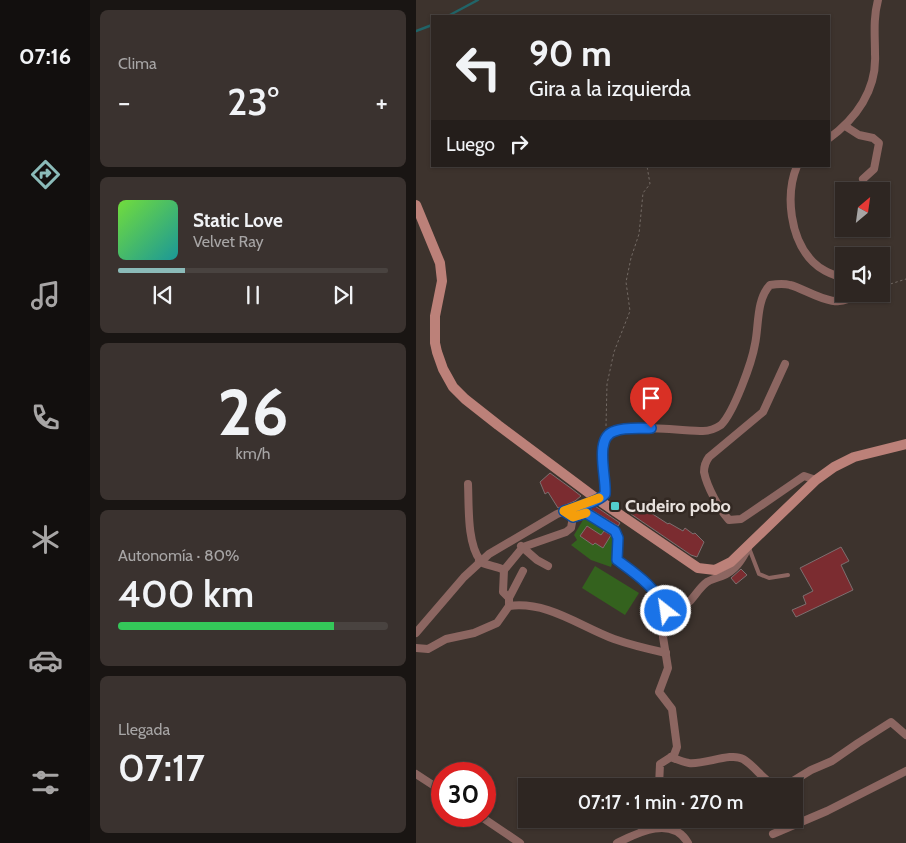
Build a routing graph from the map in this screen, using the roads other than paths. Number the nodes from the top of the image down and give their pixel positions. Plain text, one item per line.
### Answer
1 (878, 0) edge
2 (844, 126) junction
3 (830, 137) edge
4 (798, 167) edge
5 (863, 179) dead end
6 (416, 204) edge
7 (835, 275) edge
8 (835, 300) edge
9 (785, 364) dead end
10 (906, 444) edge
11 (816, 480) junction
12 (468, 484) dead end
13 (597, 499) junction
14 (564, 511) junction
15 (573, 517) junction
16 (514, 539) junction
17 (748, 546) junction
18 (523, 548) junction
19 (480, 561) junction
20 (548, 566) dead end
21 (523, 571) dead end
22 (504, 574) junction
23 (788, 575) dead end
24 (515, 583) junction
25 (660, 598) junction
26 (509, 602) junction
27 (416, 633) edge
28 (416, 648) edge
29 (666, 653) junction
30 (906, 734) edge
31 (671, 757) junction
32 (906, 771) edge
33 (416, 774) edge
34 (659, 778) edge
35 (764, 778) edge
36 (798, 778) edge
37 (431, 784) edge
38 (496, 827) edge
39 (643, 828) edge
40 (642, 831) junction
41 (773, 834) dead end
42 (520, 843) edge
43 (617, 843) edge
44 (688, 843) edge

1 - 2 street
2 - 3 street
2 - 5 street
4 - 7 street
6 - 13 street
8 - 13 street
9 - 11 street
10 - 11 street
11 - 17 street
12 - 19 street
13 - 14 street
13 - 17 street
14 - 15 street
14 - 16 street
15 - 18 street
15 - 25 street
16 - 18 street
16 - 19 street
17 - 23 lane
17 - 25 street
18 - 20 street
18 - 22 street
19 - 22 street
19 - 27 street
21 - 24 street
22 - 24 street
22 - 26 street
24 - 26 street
25 - 29 street
26 - 28 street
26 - 29 street
29 - 31 street
30 - 36 street
31 - 34 street
31 - 35 street
32 - 41 street
33 - 37 street
38 - 42 street
39 - 40 street
40 - 43 street
40 - 44 street

